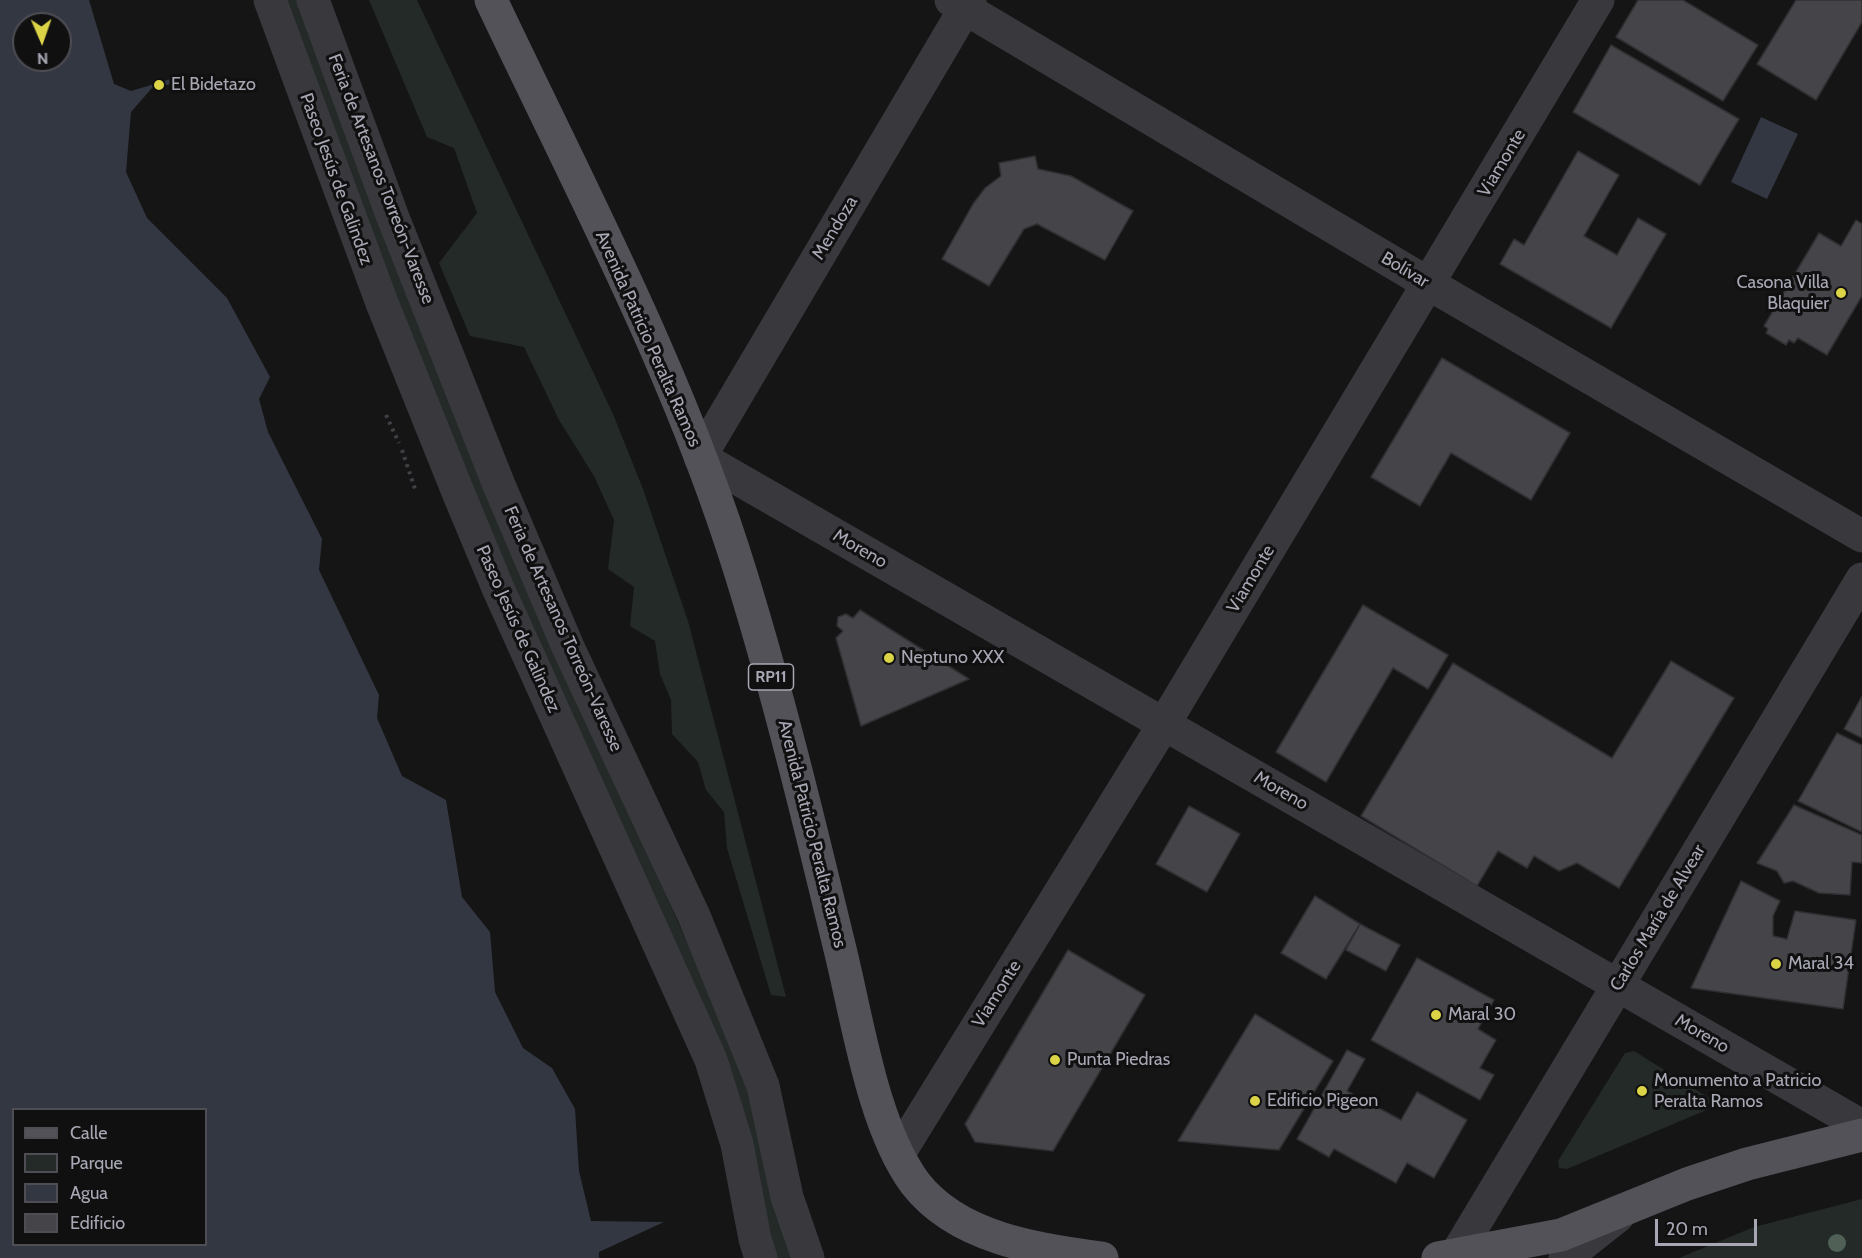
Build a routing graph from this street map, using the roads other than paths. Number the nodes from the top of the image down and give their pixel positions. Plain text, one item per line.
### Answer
1 (270, 0) edge
2 (313, 0) edge
3 (491, 0) edge
4 (1598, 0) edge
5 (962, 3) edge
6 (1430, 285) junction
7 (700, 457) junction
8 (1862, 536) edge
9 (1862, 579) edge
10 (1164, 724) junction
11 (1618, 985) junction
12 (1862, 1126) edge
13 (1862, 1135) edge
14 (898, 1155) junction
15 (1621, 1213) junction
16 (761, 1258) edge
17 (808, 1258) edge
18 (1102, 1258) edge
19 (1449, 1258) edge
20 (1566, 1258) edge

1 - 16 street, Paseo Jesús de Galindez
2 - 17 street, Feria de Artesanos Torreón-Varesse
3 - 7 main road, Avenida Patricio Peralta Ramos / RP11
4 - 6 street, Viamonte
5 - 6 street, Bolívar
5 - 7 street, Mendoza
6 - 8 street, Bolívar
6 - 10 street, Viamonte
7 - 10 street, Moreno
7 - 14 main road, Avenida Patricio Peralta Ramos / RP11
9 - 11 street, Carlos María de Alvear
10 - 11 street, Moreno
10 - 14 street, Viamonte
11 - 12 street, Moreno
11 - 19 street, Carlos María de Alvear
13 - 15 main road
14 - 18 main road, Avenida Patricio Peralta Ramos / RP11
15 - 19 main road
15 - 20 street

